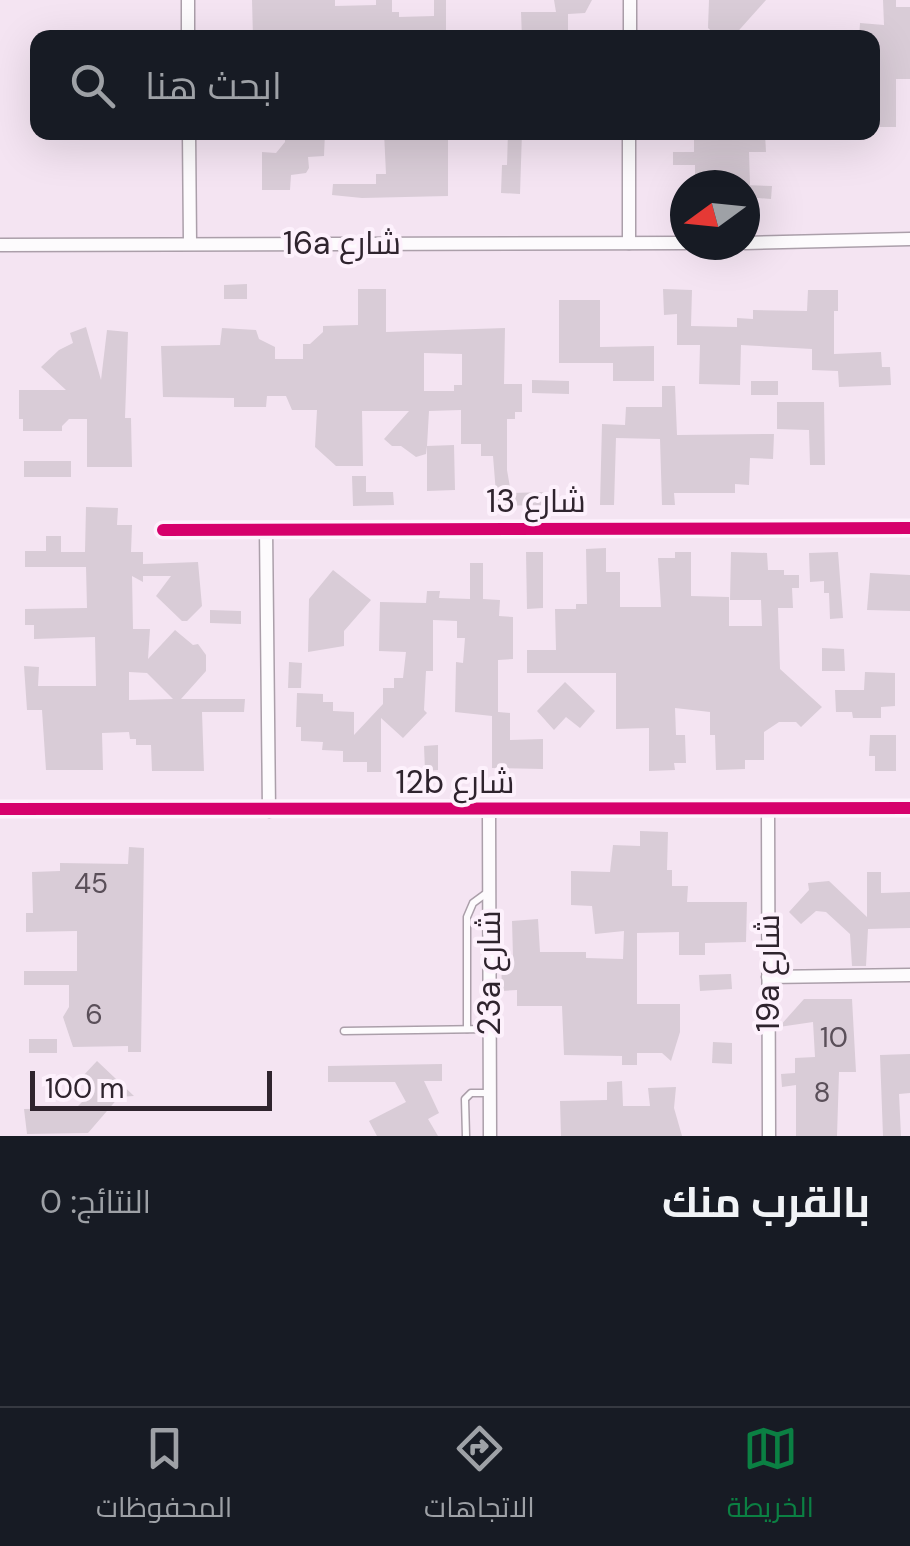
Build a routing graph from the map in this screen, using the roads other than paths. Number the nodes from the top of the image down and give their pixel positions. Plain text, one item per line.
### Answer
1 (188, 0) edge
2 (630, 0) edge
3 (188, 30) edge
4 (630, 30) edge
5 (189, 140) edge
6 (630, 140) edge
7 (910, 239) edge
8 (190, 243) junction
9 (629, 243) junction
10 (670, 243) edge
11 (760, 243) edge
12 (0, 245) edge
13 (910, 528) edge
14 (266, 529) junction
15 (163, 530) dead end
16 (910, 808) edge
17 (0, 809) edge
18 (768, 809) junction
19 (489, 810) junction
20 (269, 811) junction
21 (490, 892) junction
22 (910, 975) edge
23 (768, 978) junction
24 (466, 1029) junction
25 (344, 1030) dead end
26 (489, 1030) junction
27 (490, 1094) junction
28 (466, 1136) edge
29 (490, 1136) edge
30 (768, 1136) edge

1 - 3 street
2 - 4 street
5 - 8 street
6 - 9 street
7 - 11 street
8 - 9 street, 16a شارع
8 - 12 street, 16a شارع
9 - 10 street, 16a شارع
13 - 14 street, شارع 13
14 - 15 street, شارع 13
14 - 20 street
16 - 18 street, 12b شارع
17 - 20 street, 12b شارع
18 - 19 street, 12b شارع
18 - 23 street, 19a شارع
19 - 20 street, 12b شارع
19 - 21 street, 23a شارع
21 - 24 lane
21 - 26 street, 23a شارع
22 - 23 street
23 - 30 street, 19a شارع
24 - 25 lane
24 - 26 lane
26 - 27 street, 23a شارع
27 - 28 lane
27 - 29 street, 23a شارع

